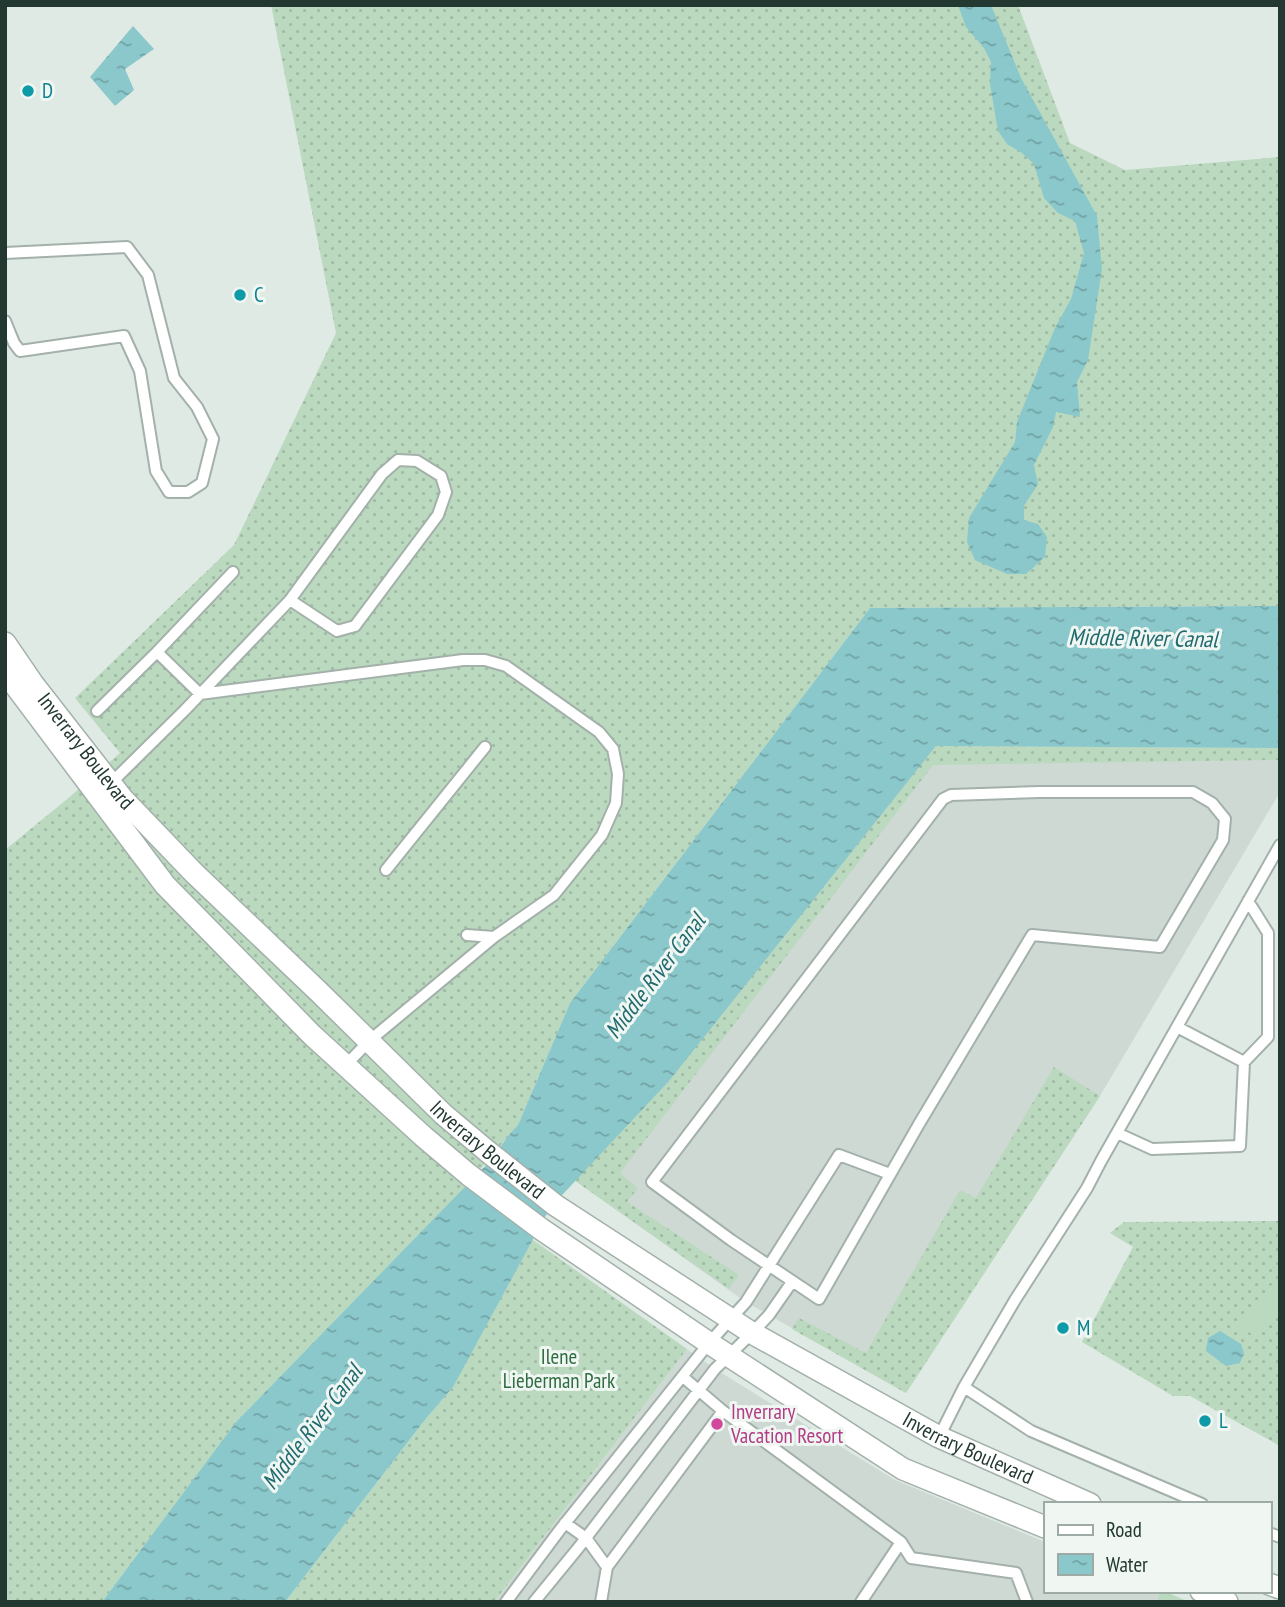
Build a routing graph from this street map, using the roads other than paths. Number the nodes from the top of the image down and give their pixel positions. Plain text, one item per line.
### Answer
1 (5, 253) edge
2 (5, 321) edge
3 (233, 572) dead end
4 (290, 600) junction
5 (5, 643) edge
6 (157, 652) junction
7 (5, 672) edge
8 (200, 694) junction
9 (97, 710) dead end
10 (485, 747) dead end
11 (110, 784) junction
12 (1280, 845) edge
13 (386, 870) dead end
14 (1248, 901) junction
15 (467, 935) dead end
16 (494, 937) junction
17 (1177, 1027) junction
18 (369, 1041) junction
19 (1244, 1062) junction
20 (345, 1066) junction
21 (1117, 1133) junction
22 (890, 1174) junction
23 (769, 1266) junction
24 (792, 1282) junction
25 (732, 1319) junction
26 (752, 1333) junction
27 (709, 1343) junction
28 (728, 1356) junction
29 (682, 1377) junction
30 (964, 1387) junction
31 (699, 1390) junction
32 (723, 1411) junction
33 (939, 1437) junction
34 (634, 1438) junction
35 (652, 1450) junction
36 (1085, 1502) edge
37 (1197, 1502) edge
38 (565, 1523) junction
39 (1044, 1527) edge
40 (586, 1538) junction
41 (901, 1542) junction
42 (607, 1567) junction
43 (1206, 1593) edge
44 (506, 1602) edge
45 (534, 1602) edge
46 (601, 1602) edge
47 (861, 1602) edge
48 (1027, 1602) edge
49 (1227, 1602) edge

1 - 2 lane
3 - 6 lane
4 - 4 lane
4 - 8 lane
5 - 11 street, Inverrary Boulevard
6 - 8 lane
6 - 9 lane
7 - 20 street, Inverrary Boulevard
8 - 11 lane
8 - 16 lane
10 - 13 lane
11 - 18 street, Inverrary Boulevard
12 - 14 lane
14 - 17 lane
14 - 19 lane
15 - 16 lane
16 - 18 lane
17 - 19 lane
17 - 21 lane
18 - 20 lane
18 - 25 street, Inverrary Boulevard
19 - 21 lane
20 - 27 street, Inverrary Boulevard
21 - 30 lane
22 - 23 lane
22 - 23 lane
22 - 24 lane
23 - 24 lane
23 - 25 lane
24 - 26 lane
25 - 26 street, Inverrary Boulevard
25 - 27 lane
26 - 28 lane
26 - 33 street, Inverrary Boulevard
27 - 28 street, Inverrary Boulevard
27 - 29 lane
28 - 31 lane
28 - 39 street, Inverrary Boulevard
29 - 31 lane
29 - 34 lane
30 - 33 lane
30 - 37 lane
31 - 32 lane
31 - 35 lane
32 - 41 lane
32 - 42 lane
33 - 36 street, Inverrary Boulevard
34 - 35 lane
34 - 38 lane
35 - 40 lane
38 - 40 lane
38 - 44 lane
40 - 42 lane
40 - 45 lane
41 - 47 lane
41 - 48 lane
42 - 46 lane
43 - 49 street

